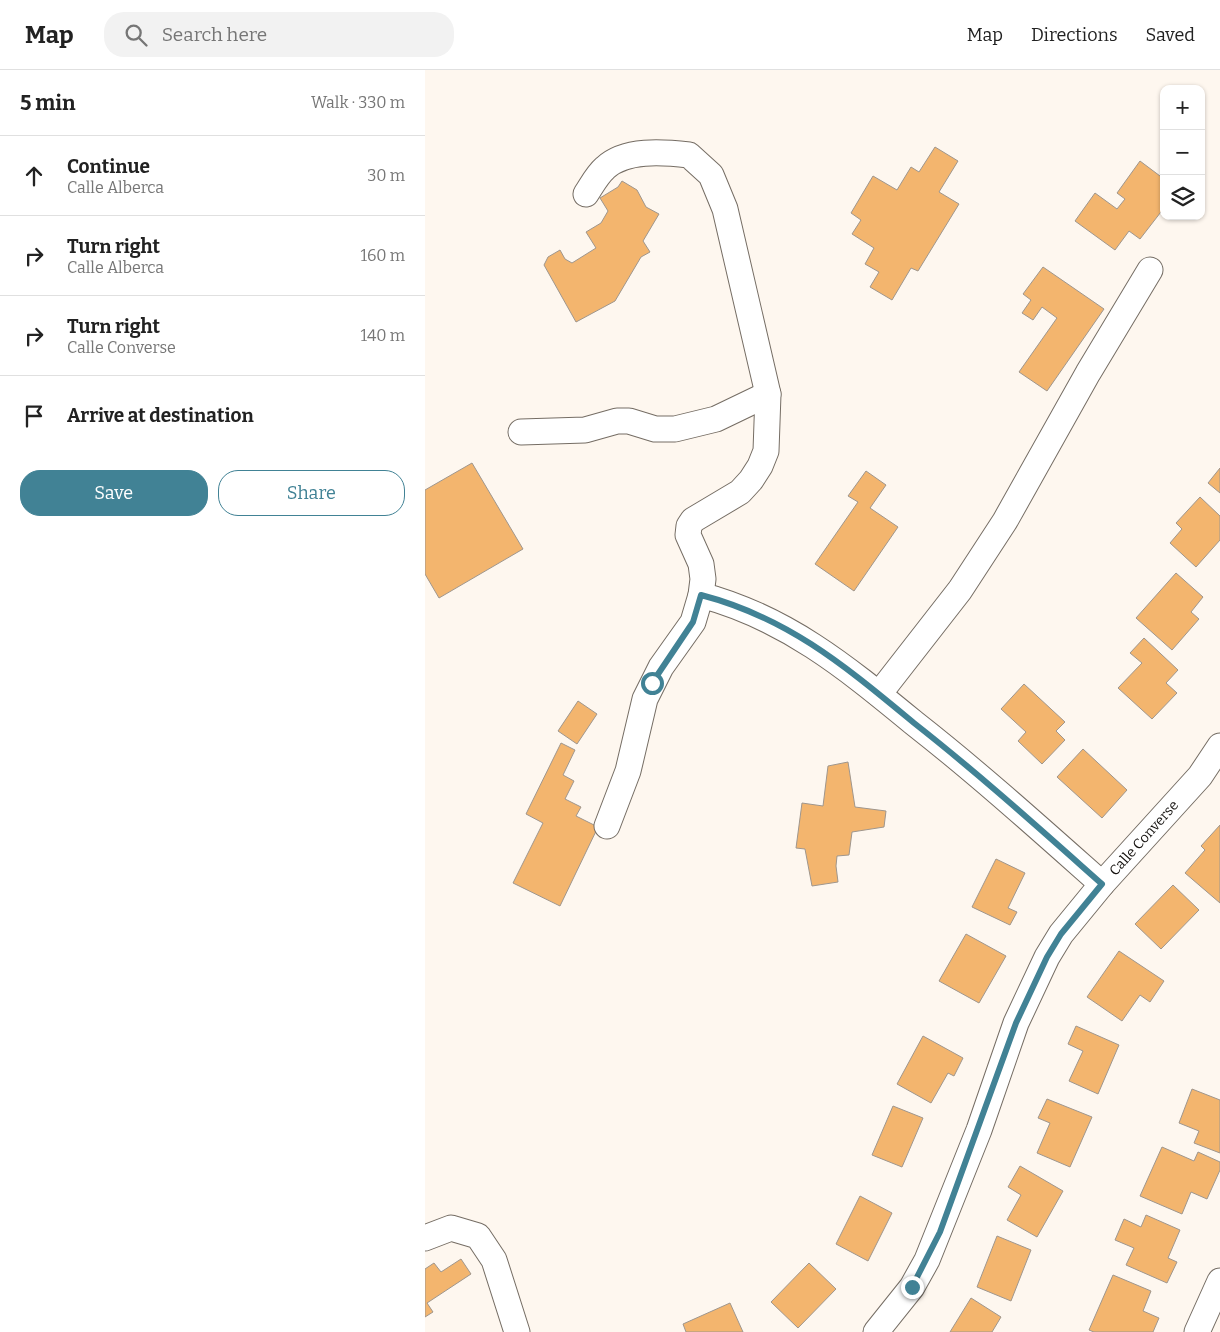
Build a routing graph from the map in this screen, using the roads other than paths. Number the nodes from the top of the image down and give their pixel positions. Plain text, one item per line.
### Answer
1 (586, 194) dead end
2 (1150, 270) dead end
3 (768, 394) junction
4 (521, 432) dead end
5 (701, 595) junction
6 (879, 694) junction
7 (1220, 746) edge
8 (607, 826) dead end
9 (1102, 884) junction
10 (425, 1238) edge
11 (1220, 1281) edge
12 (517, 1332) edge
13 (876, 1332) edge
14 (1197, 1332) edge

1 - 3 street
2 - 6 street
3 - 4 street
3 - 5 street
5 - 6 street
5 - 8 street
6 - 9 street
7 - 9 street, Calle Converse
9 - 13 street, Calle Converse
10 - 12 street
11 - 14 street

